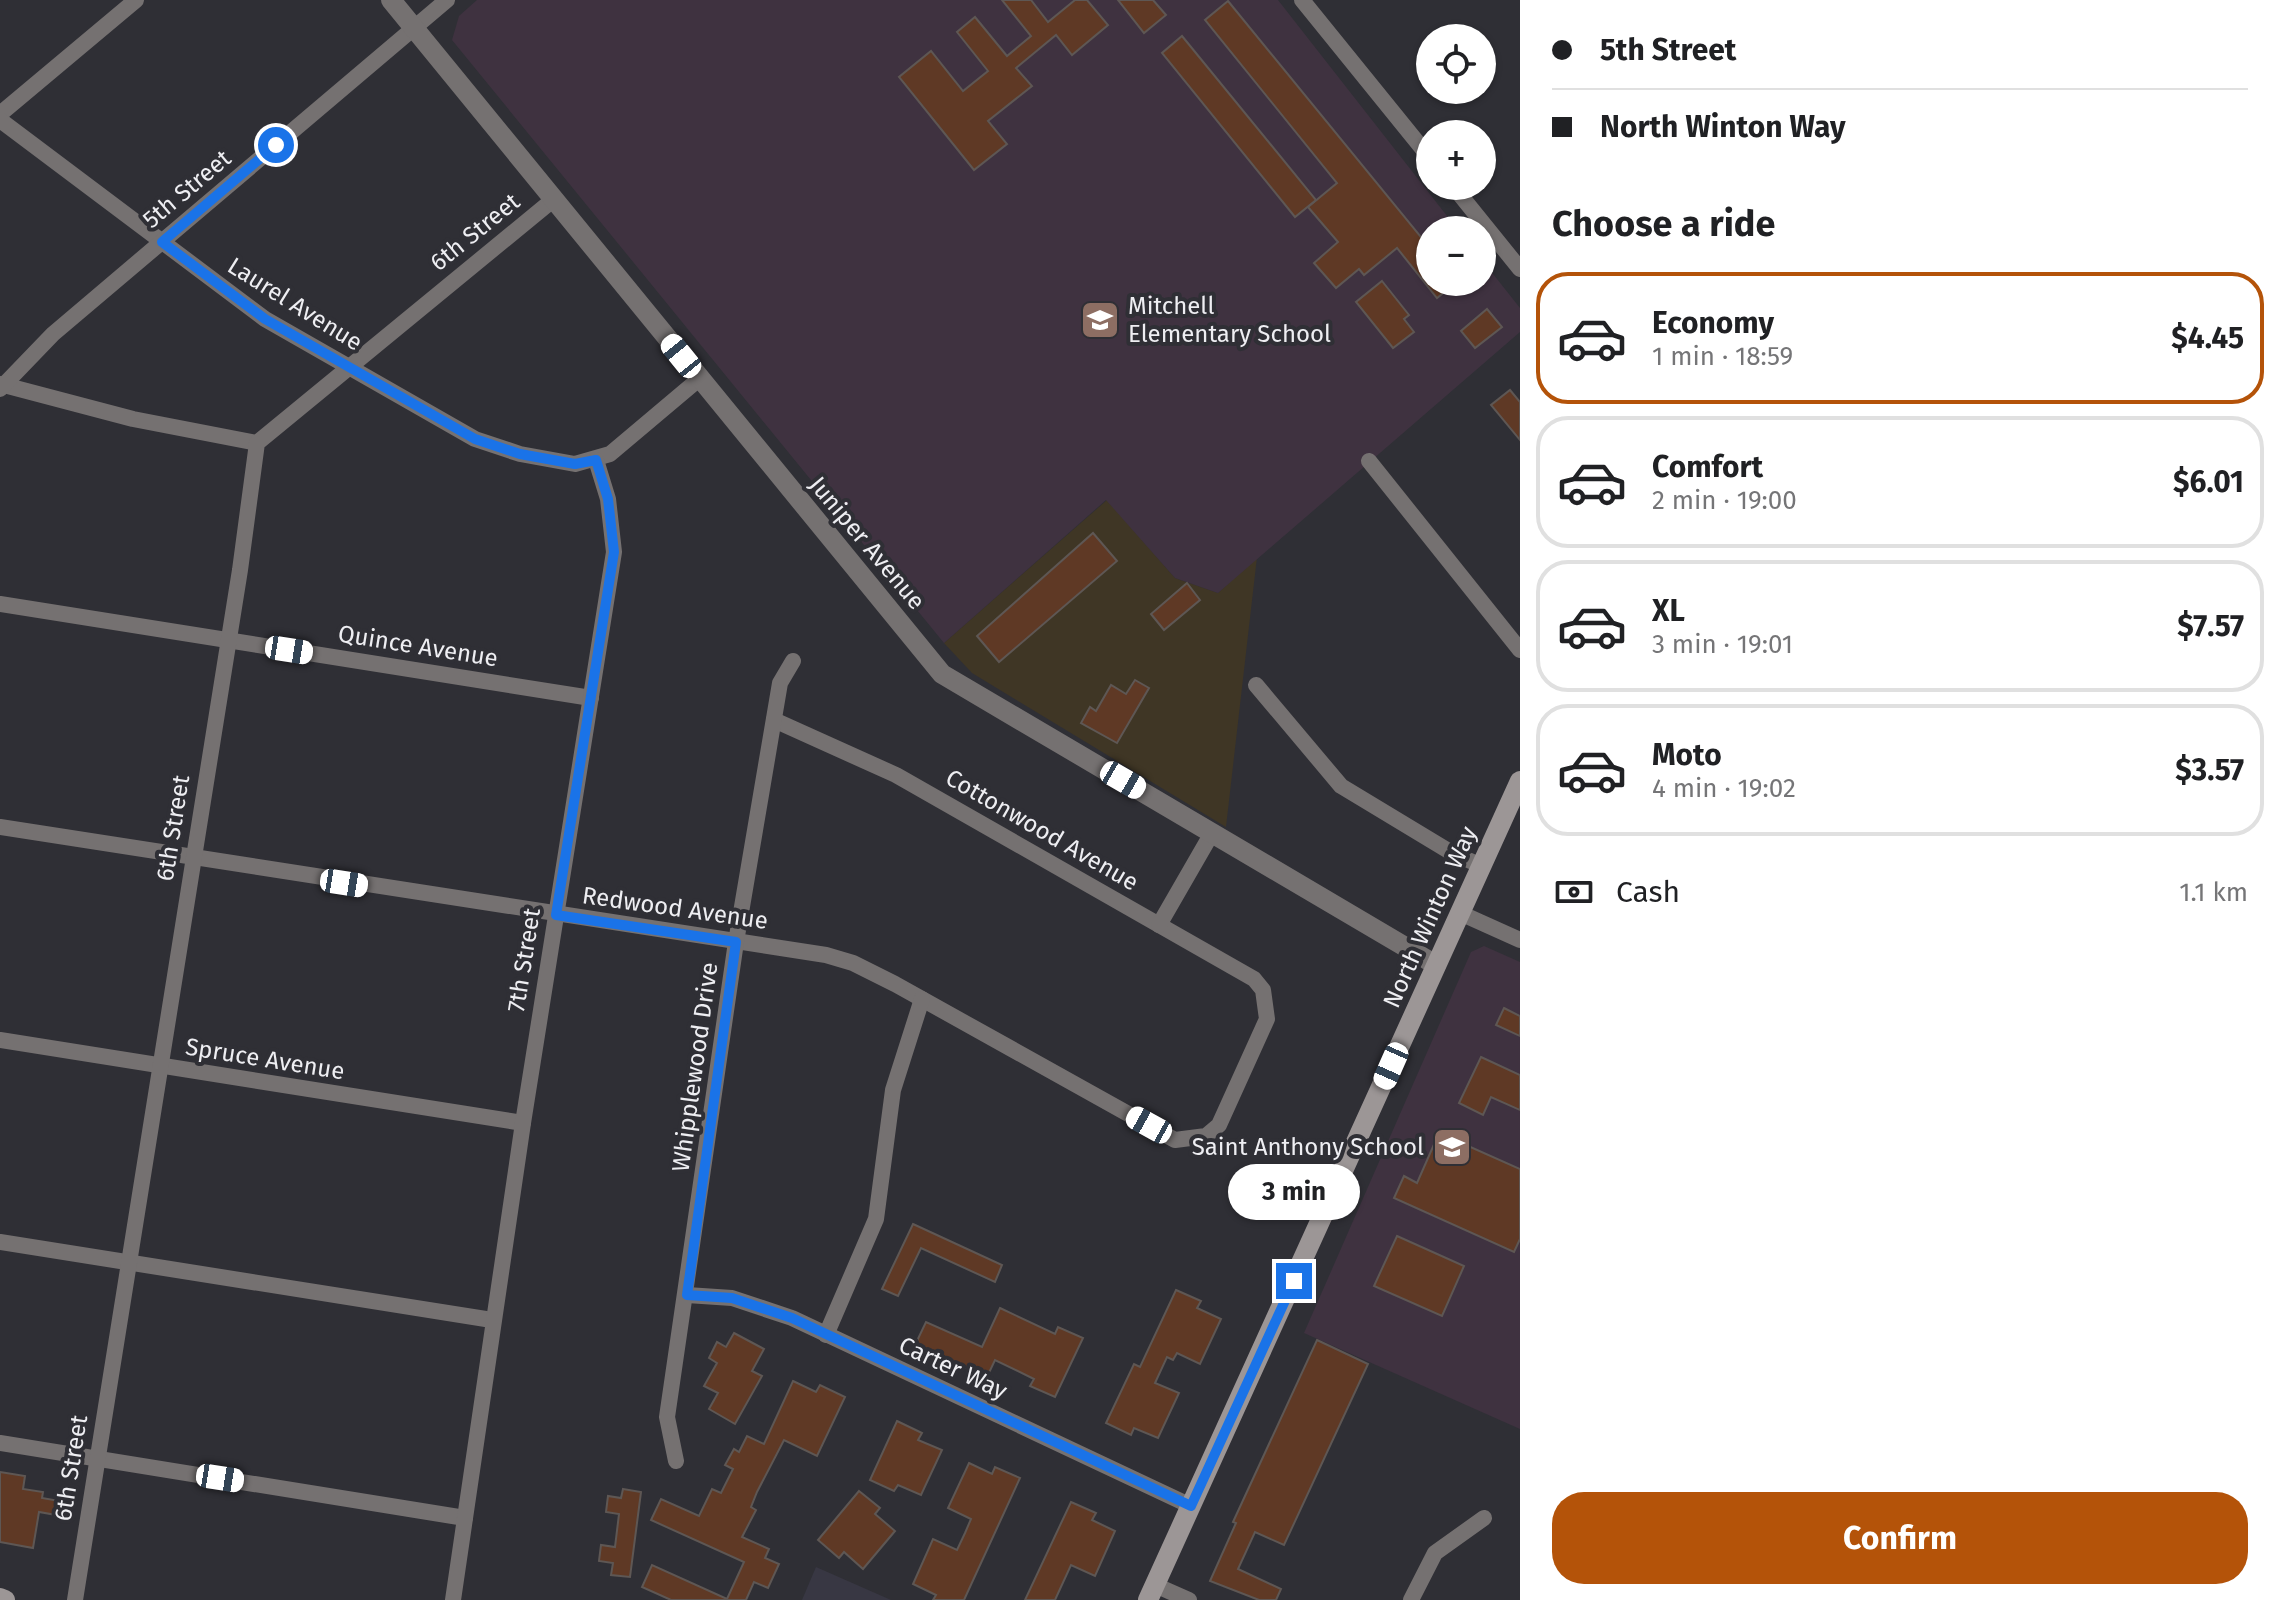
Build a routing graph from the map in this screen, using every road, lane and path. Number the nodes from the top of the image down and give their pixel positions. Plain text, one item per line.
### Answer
1 (136, 0) edge
2 (391, 0) edge
3 (447, 0) edge
4 (1302, 0) edge
5 (414, 28) junction
6 (0, 117) edge
7 (1416, 141) edge
8 (554, 199) junction
9 (1464, 200) edge
10 (162, 242) junction
11 (1520, 269) edge
12 (349, 367) junction
13 (699, 379) junction
14 (1, 386) edge
15 (257, 443) junction
16 (596, 460) junction
17 (1369, 461) dead end
18 (0, 604) edge
19 (229, 641) junction
20 (1520, 650) edge
21 (793, 661) dead end
22 (1256, 685) dead end
23 (591, 698) junction
24 (774, 720) junction
25 (1520, 781) edge
26 (0, 827) edge
27 (1212, 833) junction
28 (192, 859) junction
29 (1482, 866) junction
30 (1460, 913) junction
31 (556, 915) junction
32 (1159, 925) junction
33 (1520, 940) edge
34 (736, 942) junction
35 (1436, 965) junction
36 (922, 999) junction
37 (0, 1040) edge
38 (160, 1067) junction
39 (523, 1123) junction
40 (1206, 1136) joint
41 (0, 1242) edge
42 (129, 1263) junction
43 (687, 1295) junction
44 (492, 1320) junction
45 (826, 1335) junction
46 (0, 1443) edge
47 (97, 1458) junction
48 (676, 1461) dead end
49 (1191, 1506) junction
50 (465, 1518) junction
51 (1484, 1518) dead end
52 (1152, 1592) edge
53 (75, 1600) edge
54 (453, 1600) edge
55 (1189, 1600) edge
56 (1411, 1600) edge

1 - 6 street
2 - 5 street, Juniper Avenue
3 - 5 street, 5th Street
4 - 7 street
5 - 8 street, Juniper Avenue
5 - 10 street, 5th Street
6 - 10 street, Laurel Avenue
8 - 12 street, 6th Street
8 - 13 street, Juniper Avenue
9 - 11 street
10 - 12 street, Laurel Avenue
10 - 14 street, 5th Street
12 - 15 street, 6th Street
12 - 16 street, Laurel Avenue
13 - 16 street
13 - 27 street, Juniper Avenue
14 - 15 street
15 - 19 street, 6th Street
16 - 23 street, 7th Street
17 - 20 street
18 - 19 street, Quince Avenue
19 - 23 street, Quince Avenue
19 - 28 street, 6th Street
21 - 24 street, Whipplewood Drive
22 - 29 street
23 - 31 street, 7th Street
24 - 32 street, Cottonwood Avenue
24 - 34 street, Whipplewood Drive
25 - 29 main road, North Winton Way
26 - 28 street, Redwood Avenue
27 - 32 street
27 - 35 street, Juniper Avenue
28 - 31 street, Redwood Avenue
28 - 38 street, 6th Street
29 - 30 main road, North Winton Way
30 - 33 street
30 - 35 main road, North Winton Way
31 - 34 street, Redwood Avenue
31 - 39 street, 7th Street
32 - 40 street, Cottonwood Avenue
34 - 36 street, Redwood Avenue
34 - 43 street, Whipplewood Drive
35 - 49 main road, North Winton Way
36 - 40 street, Redwood Avenue
36 - 45 street
37 - 38 street, Spruce Avenue
38 - 39 street, Spruce Avenue
38 - 42 street, 6th Street
39 - 44 street, 7th Street
41 - 42 street
42 - 44 street
42 - 47 street, 6th Street
43 - 45 street, Carter Way
43 - 48 street, Whipplewood Drive
44 - 50 street, 7th Street
45 - 49 street, Carter Way
46 - 47 street
47 - 50 street
47 - 53 street, 6th Street
49 - 52 main road, North Winton Way
50 - 54 street, 7th Street
51 - 56 street
52 - 55 street

